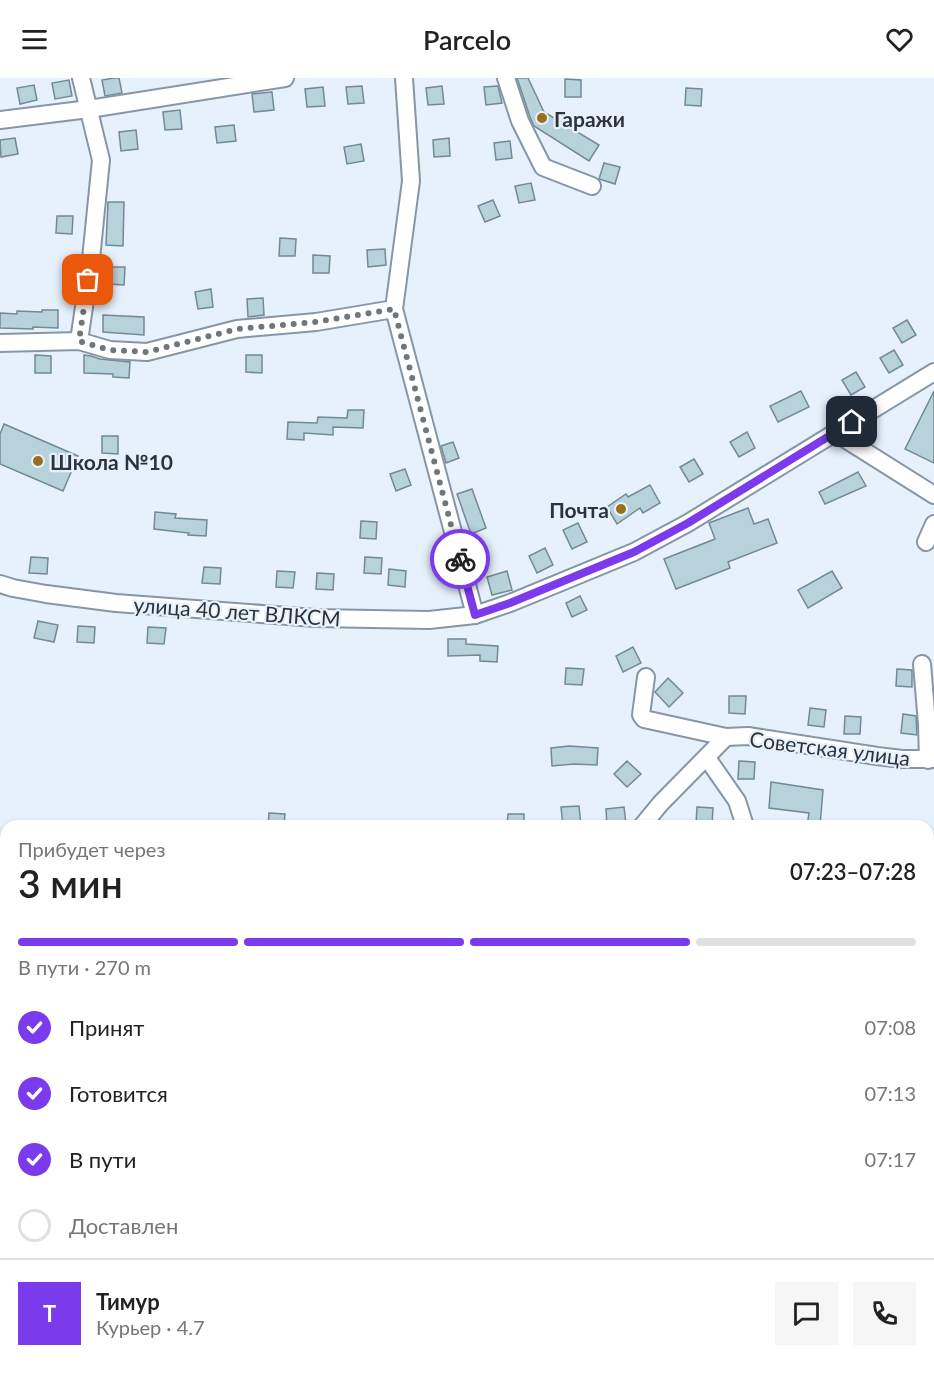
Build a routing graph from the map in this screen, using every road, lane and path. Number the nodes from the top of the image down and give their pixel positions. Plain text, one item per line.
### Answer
1 (81, 78) edge
2 (285, 78) edge
3 (404, 78) edge
4 (506, 78) edge
5 (89, 109) junction
6 (0, 120) edge
7 (592, 186) dead end
8 (394, 309) junction
9 (79, 341) junction
10 (0, 343) edge
11 (934, 372) edge
12 (834, 432) junction
13 (934, 495) edge
14 (934, 524) edge
15 (926, 543) dead end
16 (0, 584) edge
17 (475, 615) junction
18 (922, 664) dead end
19 (646, 677) dead end
20 (726, 737) junction
21 (707, 758) junction
22 (931, 760) edge
23 (647, 820) edge
24 (743, 820) edge

1 - 5 street
2 - 5 street
3 - 8 street
4 - 7 street
5 - 6 street
5 - 9 street
8 - 9 street
8 - 17 street
9 - 10 street
11 - 12 street, улица 40 лет ВЛКСМ
12 - 13 street
12 - 17 street, улица 40 лет ВЛКСМ
14 - 15 street
16 - 17 street, улица 40 лет ВЛКСМ
18 - 22 street
19 - 20 street, Советская улица
20 - 21 street
20 - 22 street, Советская улица
21 - 23 street
21 - 24 street

